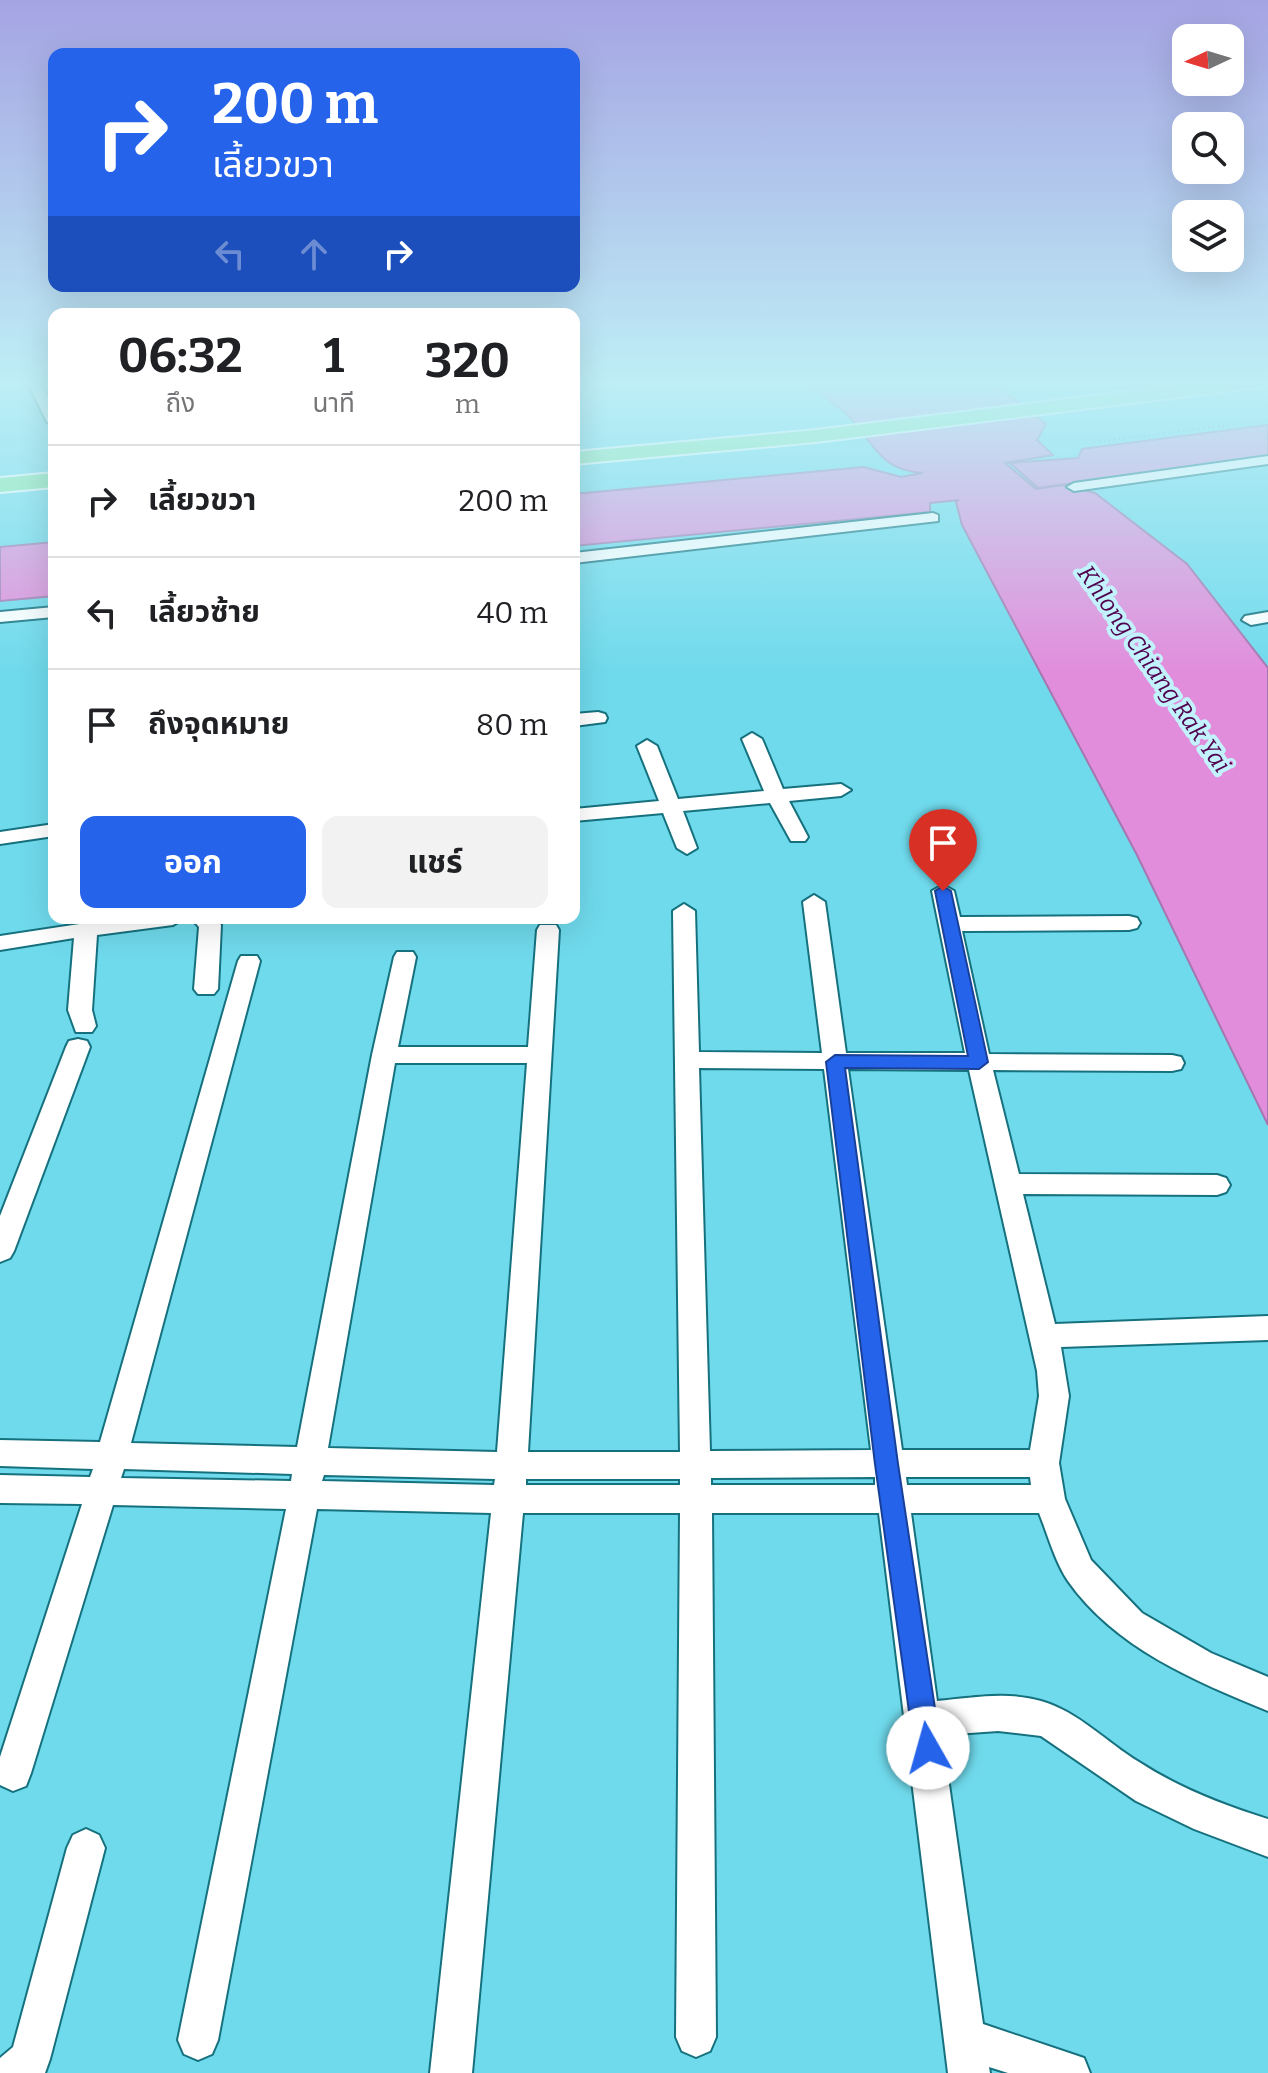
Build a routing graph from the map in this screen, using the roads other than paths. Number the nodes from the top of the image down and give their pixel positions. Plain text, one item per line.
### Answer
1 (1141, 478) edge
2 (48, 481) edge
3 (0, 485) edge
4 (1074, 487) dead end
5 (48, 490) edge
6 (0, 494) edge
7 (933, 518) dead end
8 (580, 557) edge
9 (48, 613) edge
10 (0, 617) edge
11 (598, 718) dead end
12 (580, 720) edge
13 (752, 739) dead end
14 (647, 746) dead end
15 (841, 790) dead end
16 (776, 796) junction
17 (671, 806) junction
18 (580, 814) edge
19 (48, 831) edge
20 (798, 837) dead end
21 (0, 838) edge
22 (687, 848) dead end
23 (943, 891) dead end
24 (814, 902) dead end
25 (684, 911) dead end
26 (1129, 923) dead end
27 (126, 924) edge
28 (209, 924) edge
29 (949, 924) junction
30 (86, 929) junction
31 (548, 930) dead end
32 (0, 943) edge
33 (405, 957) dead end
34 (249, 961) dead end
35 (206, 989) dead end
36 (384, 1055) junction
37 (540, 1055) junction
38 (689, 1060) junction
39 (835, 1062) junction
40 (979, 1062) junction
41 (1172, 1063) dead end
42 (1008, 1184) junction
43 (1217, 1185) dead end
44 (0, 1251) edge
45 (1268, 1328) edge
46 (1044, 1336) junction
47 (0, 1453) edge
48 (112, 1454) junction
49 (310, 1460) junction
50 (1043, 1463) junction
51 (890, 1481) junction
52 (511, 1483) junction
53 (695, 1483) junction
54 (0, 1489) edge
55 (102, 1491) junction
56 (304, 1496) junction
57 (1049, 1499) junction
58 (1268, 1694) edge
59 (924, 1719) junction
60 (13, 1773) dead end
61 (1268, 1838) edge
62 (86, 1848) dead end
63 (696, 2037) dead end
64 (198, 2040) dead end
65 (966, 2056) edge
66 (15, 2073) edge
67 (451, 2073) edge
68 (1069, 2073) edge

1 - 4 street
2 - 3 highway
5 - 6 highway
7 - 8 street
9 - 10 street
11 - 12 street
13 - 16 street
14 - 17 street
15 - 16 street
16 - 17 street
16 - 20 street
17 - 18 street
17 - 22 street
19 - 21 street
23 - 29 street
24 - 39 street
25 - 38 street
26 - 29 street
27 - 30 street
28 - 35 street
29 - 40 street
30 - 32 street
30 - 44 street
31 - 37 street
33 - 36 street
34 - 48 street
36 - 37 street
36 - 49 street
37 - 52 street
38 - 39 street
38 - 53 street
39 - 40 street
39 - 51 street
40 - 41 street
40 - 42 street
42 - 43 street
42 - 46 street
45 - 46 street
46 - 50 street
47 - 48 street
48 - 49 street
48 - 55 street
49 - 52 street
49 - 56 street
50 - 51 street
50 - 57 street
51 - 53 street
51 - 57 street
51 - 59 street
52 - 53 street
52 - 56 street
52 - 67 street
53 - 63 street
54 - 55 street
55 - 56 street
55 - 60 street
56 - 64 street
57 - 58 street
59 - 61 street
59 - 65 street
62 - 66 street
65 - 68 street

